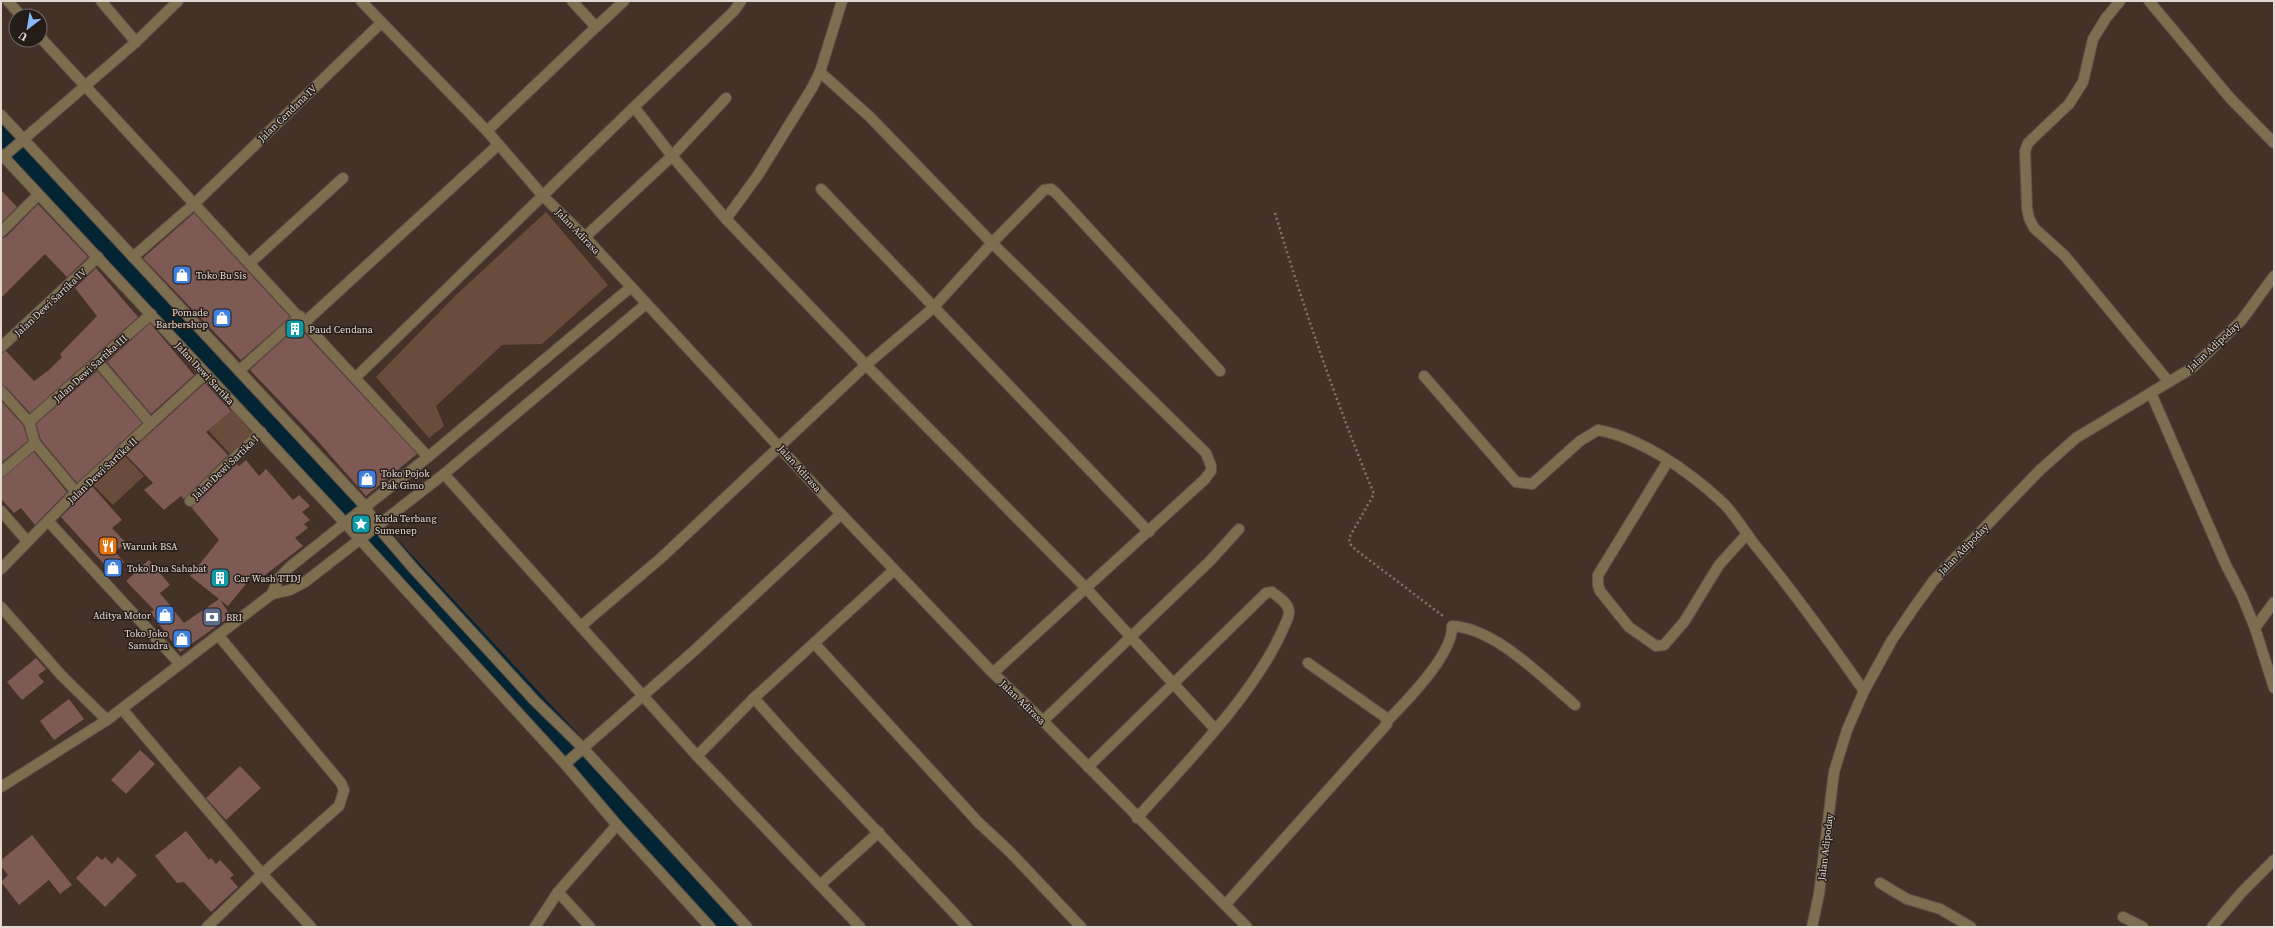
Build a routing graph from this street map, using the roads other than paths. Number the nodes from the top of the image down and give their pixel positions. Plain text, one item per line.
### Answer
1 (101, 1) edge
2 (178, 1) edge
3 (361, 1) edge
4 (572, 1) edge
5 (624, 1) edge
6 (741, 1) edge
7 (842, 1) edge
8 (2120, 1) edge
9 (2148, 1) edge
10 (381, 23) junction
11 (596, 27) junction
12 (136, 42) junction
13 (48, 46) edge
14 (820, 72) junction
15 (84, 86) junction
16 (726, 98) dead end
17 (634, 107) junction
18 (1, 115) edge
19 (487, 131) junction
20 (24, 139) junction
21 (2274, 142) edge
22 (498, 145) junction
23 (2, 155) edge
24 (672, 156) junction
25 (343, 178) dead end
26 (821, 189) dead end
27 (38, 195) junction
28 (544, 196) junction
29 (194, 204) junction
30 (726, 219) junction
31 (1, 232) edge
32 (585, 237) junction
33 (992, 243) junction
34 (98, 257) junction
35 (133, 257) junction
36 (250, 263) junction
37 (2274, 276) edge
38 (631, 287) junction
39 (646, 304) junction
40 (933, 308) junction
41 (150, 314) junction
42 (302, 319) junction
43 (1, 347) edge
44 (98, 362) junction
45 (866, 365) junction
46 (240, 370) junction
47 (1220, 371) dead end
48 (205, 374) junction
49 (1424, 376) dead end
50 (356, 377) junction
51 (2169, 382) junction
52 (1, 391) edge
53 (2151, 393) junction
54 (29, 422) junction
55 (152, 424) junction
56 (260, 432) junction
57 (35, 443) junction
58 (781, 447) junction
59 (428, 456) junction
60 (1668, 462) junction
61 (1, 472) edge
62 (444, 474) junction
63 (76, 492) junction
64 (190, 501) dead end
65 (365, 506) junction
66 (1, 510) edge
67 (841, 514) junction
68 (48, 521) junction
69 (344, 522) junction
70 (377, 526) junction
71 (1239, 529) dead end
72 (1149, 532) junction
73 (1747, 534) junction
74 (358, 539) junction
75 (27, 541) junction
76 (1, 569) edge
77 (894, 570) junction
78 (1086, 587) junction
79 (272, 594) junction
80 (2274, 602) edge
81 (1, 607) edge
82 (581, 626) junction
83 (2255, 628) junction
84 (218, 635) junction
85 (1130, 637) junction
86 (814, 643) junction
87 (179, 663) junction
88 (1308, 663) dead end
89 (993, 674) junction
90 (1173, 684) junction
91 (2274, 688) edge
92 (1864, 691) junction
93 (642, 695) junction
94 (754, 698) junction
95 (1575, 705) dead end
96 (122, 709) junction
97 (108, 720) junction
98 (1043, 721) junction
99 (1387, 721) junction
100 (1215, 729) junction
101 (582, 748) junction
102 (697, 756) junction
103 (566, 764) junction
104 (1088, 767) junction
105 (1, 787) edge
106 (1137, 818) junction
107 (617, 825) junction
108 (879, 832) junction
109 (2274, 860) edge
110 (262, 874) junction
111 (1880, 883) dead end
112 (820, 884) junction
113 (558, 892) junction
114 (1226, 904) junction
115 (2123, 917) dead end
116 (207, 927) edge
117 (311, 927) edge
118 (534, 927) edge
119 (590, 927) edge
120 (710, 927) edge
121 (747, 927) edge
122 (860, 927) edge
123 (967, 927) edge
124 (1081, 927) edge
125 (1247, 927) edge
126 (1812, 927) edge
127 (1971, 927) edge
128 (2143, 927) edge
129 (2212, 927) edge

1 - 12 street
2 - 12 street
3 - 10 street, Jalan Adirasa
4 - 11 street
5 - 11 street
6 - 17 street
7 - 14 street
8 - 51 street
9 - 21 street
10 - 19 street, Jalan Adirasa
10 - 29 street, Jalan Cendana IV
11 - 19 street
12 - 15 street
13 - 15 street
14 - 30 street
14 - 33 street
15 - 20 street
15 - 29 street
16 - 24 street
17 - 24 street
17 - 28 street
18 - 20 street
19 - 22 street, Jalan Adirasa
20 - 23 street
20 - 35 street
22 - 28 street, Jalan Adirasa
22 - 42 street
23 - 27 street, Jalan Dewi Sartika
24 - 30 street
24 - 32 street
25 - 36 street
26 - 40 street
27 - 31 street
27 - 34 street, Jalan Dewi Sartika
28 - 32 street, Jalan Adirasa
28 - 50 street
29 - 35 street, Jalan Cendana IV
29 - 36 street
30 - 45 street
32 - 38 street, Jalan Adirasa
33 - 40 street
33 - 47 street
33 - 72 street
34 - 41 street, Jalan Dewi Sartika
34 - 43 street, Jalan Dewi Sartika IV
35 - 46 street
36 - 42 street
37 - 51 street, Jalan Adipoday
38 - 39 street, Jalan Adirasa
38 - 59 street
39 - 58 street, Jalan Adirasa
39 - 62 street
40 - 45 street
40 - 72 street
41 - 44 street, Jalan Dewi Sartika III
41 - 48 street, Jalan Dewi Sartika
42 - 46 street
42 - 50 street
44 - 54 street, Jalan Dewi Sartika III
44 - 55 street
45 - 58 street
45 - 78 street
46 - 65 street
48 - 55 street, Jalan Dewi Sartika II
48 - 56 street, Jalan Dewi Sartika
49 - 60 street
50 - 59 street
51 - 53 street, Jalan Adipoday
52 - 54 street
53 - 83 street
53 - 92 street, Jalan Adipoday
54 - 57 street
55 - 63 street, Jalan Dewi Sartika II
56 - 64 street, Jalan Dewi Sartika I
56 - 69 street, Jalan Dewi Sartika
57 - 61 street
57 - 63 street
58 - 67 street, Jalan Adirasa
58 - 82 street
59 - 65 street
60 - 73 street
60 - 73 street
62 - 70 street
62 - 82 street
63 - 68 street, Jalan Dewi Sartika II
65 - 69 street
65 - 70 street
66 - 75 street
67 - 77 street, Jalan Adirasa
67 - 93 street
68 - 75 street, Jalan Dewi Sartika II
68 - 87 street
69 - 74 street, Jalan Dewi Sartika
69 - 79 street
70 - 74 street
70 - 101 street
71 - 85 street
72 - 78 street
73 - 92 street
74 - 79 street
74 - 103 street, Jalan Dewi Sartika
75 - 76 street, Jalan Dewi Sartika II
77 - 86 street
77 - 89 street, Jalan Adirasa
78 - 85 street
78 - 89 street
79 - 84 street
80 - 83 street
81 - 97 street
82 - 93 street
83 - 91 street
84 - 87 street
84 - 110 street
85 - 90 street
85 - 98 street
86 - 94 street
86 - 124 street
87 - 96 street
88 - 99 street
89 - 98 street, Jalan Adirasa
90 - 100 street
90 - 100 street
90 - 104 street
92 - 126 street, Jalan Adipoday
93 - 101 street
93 - 102 street
94 - 102 street
94 - 108 street
95 - 99 street
96 - 97 street
96 - 110 street
97 - 105 street
98 - 104 street, Jalan Adirasa
99 - 114 street
100 - 106 street
101 - 103 street
101 - 121 street
102 - 112 street
103 - 107 street, Jalan Dewi Sartika
104 - 106 street, Jalan Adirasa
106 - 114 street, Jalan Adirasa
107 - 113 street
107 - 120 street, Jalan Dewi Sartika
108 - 112 street
108 - 123 street
109 - 129 street
110 - 116 street
110 - 117 street
111 - 127 street
112 - 122 street
113 - 118 street
113 - 119 street
114 - 125 street, Jalan Adirasa
115 - 128 street

